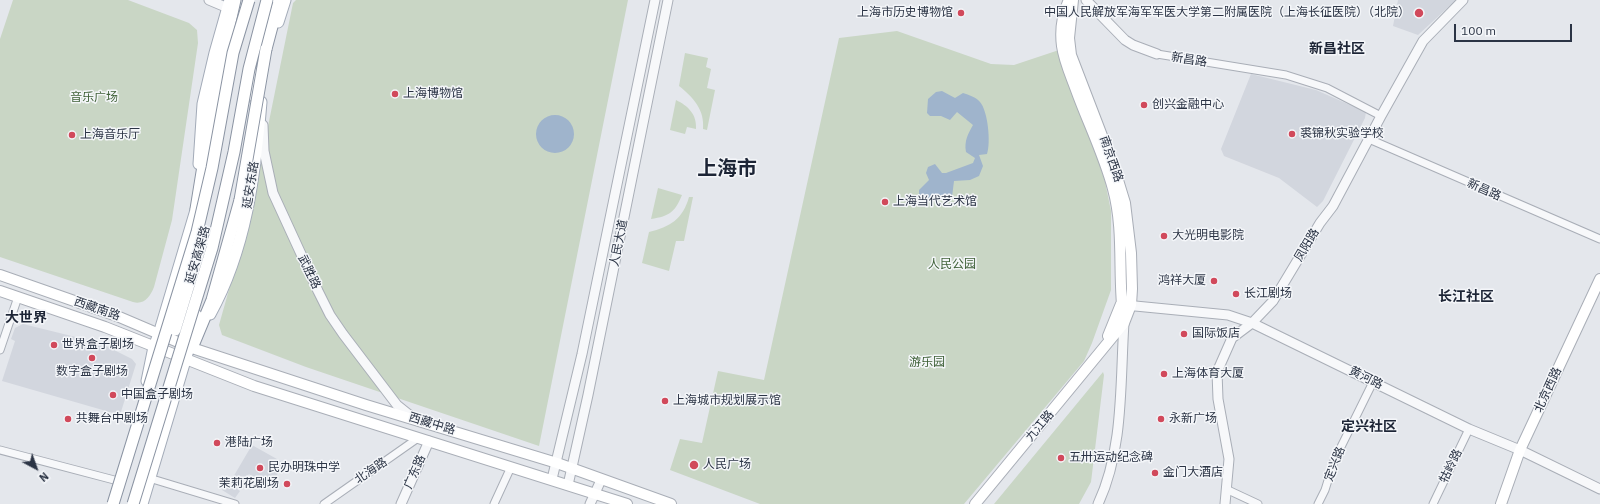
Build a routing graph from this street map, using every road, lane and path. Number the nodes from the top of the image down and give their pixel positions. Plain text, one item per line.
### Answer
1 (209, 0) edge
2 (249, 0) edge
3 (254, 0) edge
4 (267, 0) edge
5 (271, 0) edge
6 (279, 0) edge
7 (285, 0) edge
8 (655, 0) edge
9 (668, 0) edge
10 (1069, 0) edge
11 (1073, 0) edge
12 (1086, 0) edge
13 (1463, 0) edge
14 (231, 3) edge
15 (273, 40) junction
16 (1157, 54) joint
17 (246, 98) junction
18 (262, 99) junction
19 (1381, 116) junction
20 (1369, 139) junction
21 (196, 209) junction
22 (1600, 239) edge
23 (0, 275) edge
24 (1600, 279) edge
25 (0, 291) edge
26 (18, 297) junction
27 (1126, 305) junction
28 (1124, 323) junction
29 (1252, 323) junction
30 (159, 334) junction
31 (154, 347) junction
32 (190, 347) junction
33 (1103, 348) junction
34 (0, 350) edge
35 (185, 359) junction
36 (1373, 382) junction
37 (414, 419) junction
38 (1469, 429) junction
39 (418, 438) junction
40 (429, 441) junction
41 (0, 450) edge
42 (1520, 450) junction
43 (557, 464) junction
44 (511, 466) junction
45 (572, 469) junction
46 (149, 478) junction
47 (552, 479) junction
48 (601, 480) junction
49 (118, 481) junction
50 (568, 485) junction
51 (1600, 489) edge
52 (1228, 490) junction
53 (594, 494) junction
54 (109, 504) edge
55 (113, 504) edge
56 (120, 504) edge
57 (133, 504) edge
58 (142, 504) edge
59 (235, 504) edge
60 (324, 504) edge
61 (401, 504) edge
62 (494, 504) edge
63 (590, 504) edge
64 (627, 504) edge
65 (671, 504) edge
66 (975, 504) edge
67 (1098, 504) edge
68 (1225, 504) edge
69 (1258, 504) edge
70 (1318, 504) edge
71 (1433, 504) edge
72 (1501, 504) edge

1 - 14 street
2 - 55 main road, bridge
3 - 21 main road
3 - 56 main road, 延安高架路, bridge
4 - 57 main road, 延安高架路, bridge
5 - 17 main road, 延安东路
6 - 32 main road, bridge
7 - 15 main road, 延安东路
8 - 43 street, 人民大道
9 - 45 street, 人民大道
10 - 27 main road, 南京西路
11 - 27 main road, 南京西路
12 - 16 street
13 - 19 street, 凤阳路
14 - 21 main road
14 - 21 main road
15 - 17 main road
15 - 18 main road, 延安东路
16 - 19 street, 新昌路
17 - 32 main road, 延安东路
18 - 32 main road, 延安东路
18 - 37 street, 武胜路
19 - 20 street, 凤阳路
20 - 22 street, 新昌路
20 - 29 street, 凤阳路
21 - 30 main road
23 - 30 main road, 西藏南路
24 - 42 main road, 北京西路
25 - 26 main road, 西藏南路
26 - 31 main road, 西藏南路
26 - 34 street
27 - 28 main road, 南京西路
27 - 29 street, 黄河路
27 - 33 main road, 九江路
28 - 33 main road, 九江路
28 - 67 street, 南京西路
29 - 36 street, 黄河路
29 - 52 street, 凤阳路
30 - 31 main road
30 - 32 main road, 西藏南路
31 - 35 main road, 西藏南路
31 - 49 main road
32 - 35 main road, 延安东路
32 - 37 main road, 西藏中路
33 - 66 main road, 九江路
35 - 39 main road, 西藏中路
35 - 46 main road, 延安东路
36 - 38 street, 黄河路
36 - 70 street, 定兴路
37 - 43 main road, 西藏中路
38 - 42 street, 黄河路
38 - 71 street, 牯岭路
39 - 40 main road, 西藏中路
39 - 60 street, 北海路
40 - 44 main road, 西藏中路
40 - 61 street, 广东路
41 - 49 street
42 - 51 street, 黄河路
42 - 72 main road, 北京西路
43 - 45 main road, 西藏中路
43 - 47 street, 人民大道
44 - 47 main road, 西藏中路
44 - 62 street
45 - 48 main road, 西藏中路
45 - 50 street, 人民大道
46 - 58 main road, 延安东路
46 - 59 street
47 - 50 main road, 西藏中路
48 - 53 street
48 - 65 main road, 西藏中路
49 - 54 main road
50 - 53 main road, 西藏中路
52 - 68 street, 凤阳路
52 - 69 street
53 - 63 street
53 - 64 main road, 西藏中路

